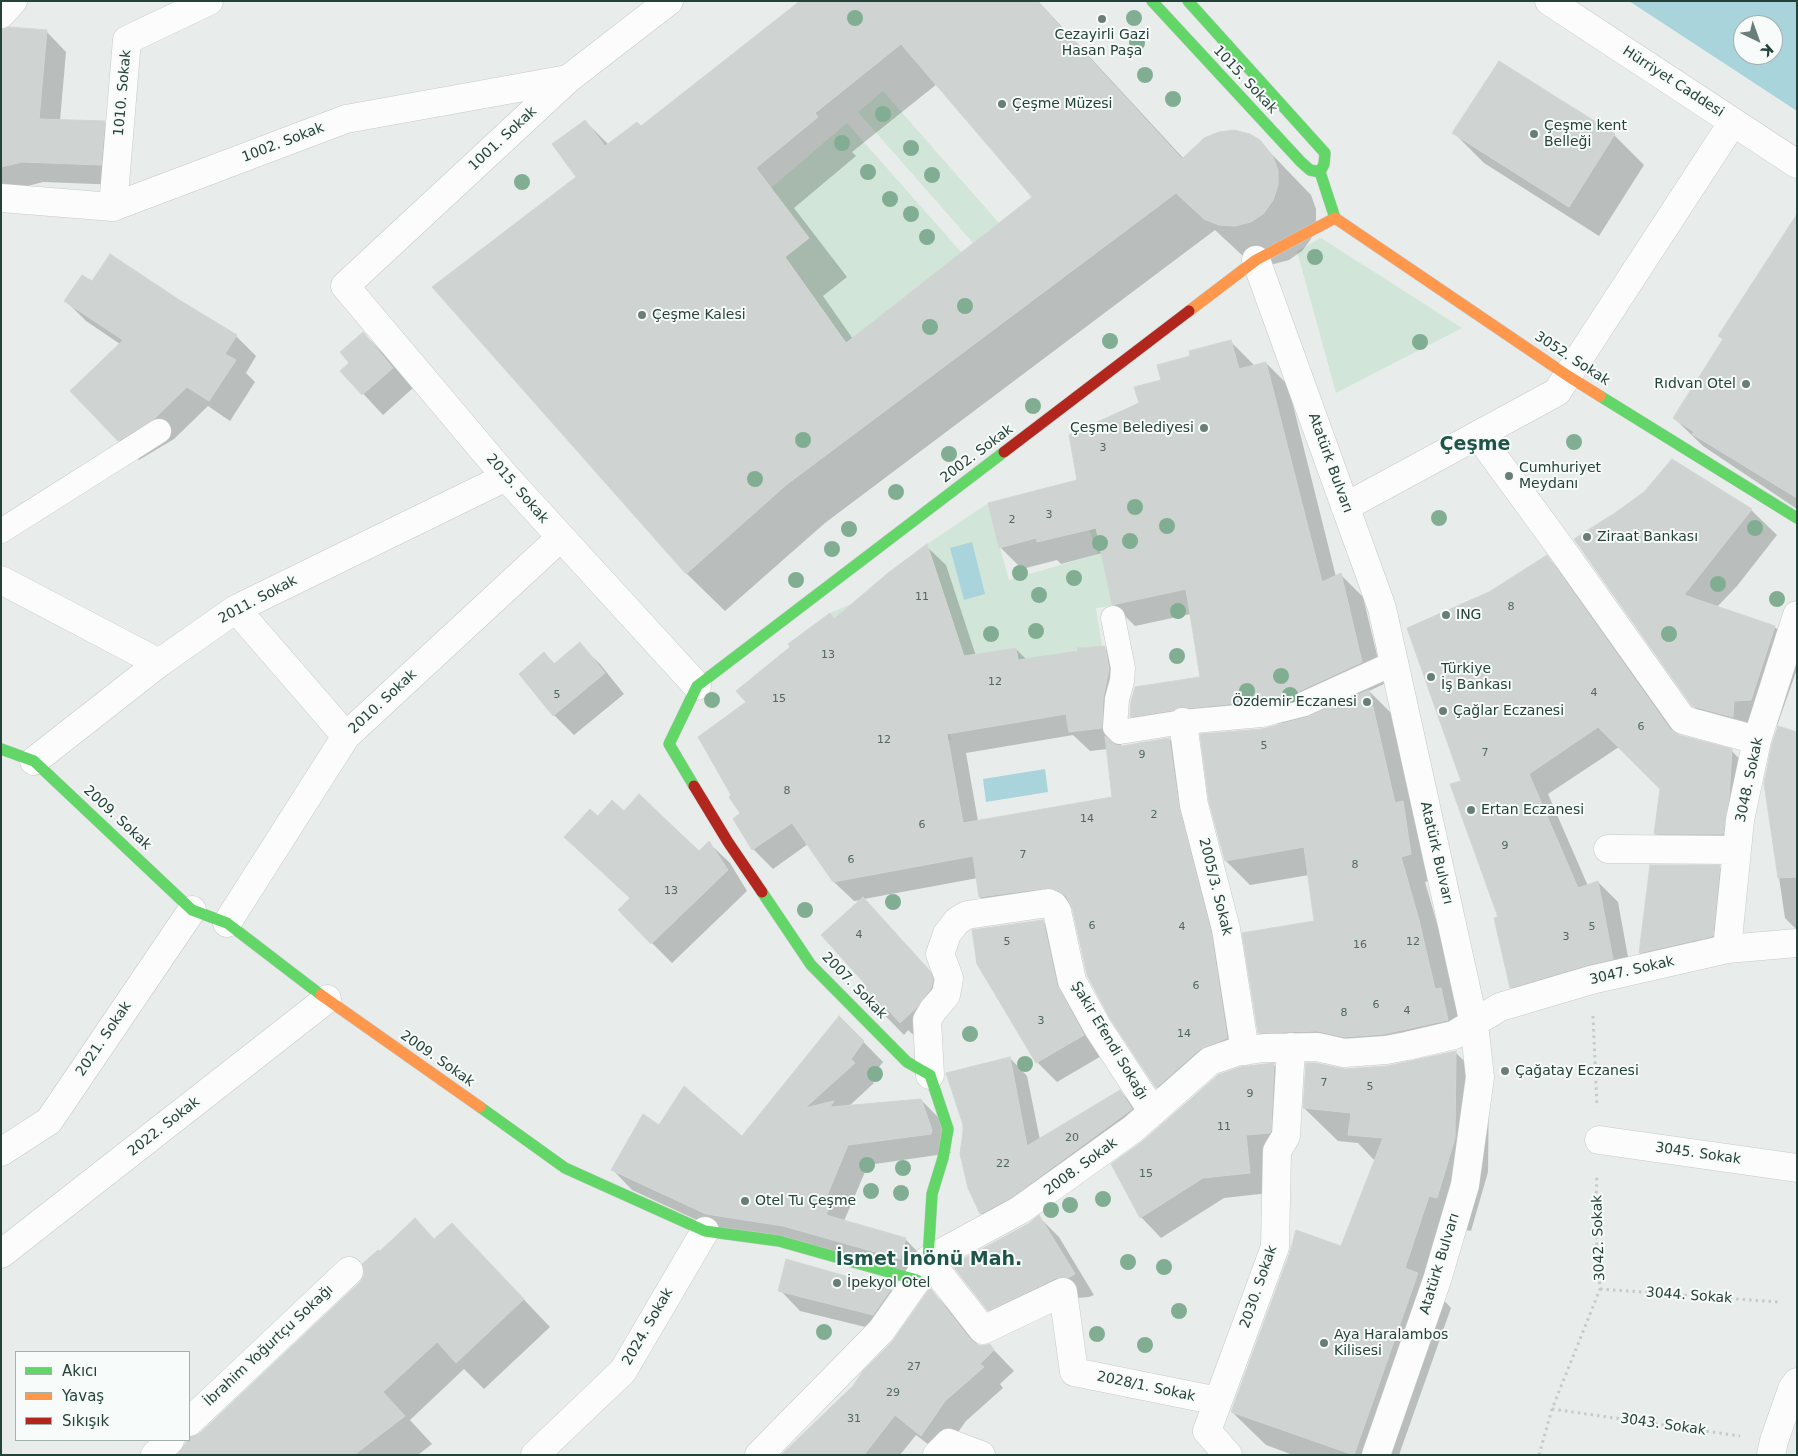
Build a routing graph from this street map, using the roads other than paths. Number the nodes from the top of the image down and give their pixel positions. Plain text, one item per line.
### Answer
1 (13, 1) edge
2 (209, 1) edge
3 (669, 1) edge
4 (1152, 1) edge
5 (1188, 1) edge
6 (1549, 1) edge
7 (1, 14) edge
8 (568, 79) junction
9 (1733, 122) junction
10 (1797, 164) edge
11 (1320, 172) junction
12 (1, 198) edge
13 (114, 207) junction
14 (1335, 218) junction
15 (1256, 260) junction
16 (345, 286) joint
17 (1568, 376) junction
18 (159, 431) dead end
19 (1478, 435) junction
20 (506, 477) junction
21 (1345, 506) junction
22 (1797, 518) edge
23 (1, 530) edge
24 (560, 538) junction
25 (1, 580) edge
26 (236, 609) junction
27 (1797, 615) edge
28 (1113, 618) dead end
29 (159, 663) junction
30 (1394, 663) junction
31 (697, 686) junction
32 (1183, 722) junction
33 (346, 736) junction
34 (1758, 740) junction
35 (669, 744) joint
36 (1, 749) edge
37 (34, 761) junction
38 (1608, 848) dead end
39 (1737, 850) junction
40 (192, 910) junction
41 (227, 923) junction
42 (1797, 943) edge
43 (1727, 949) junction
44 (327, 999) junction
45 (1474, 1024) junction
46 (1291, 1047) junction
47 (1245, 1051) junction
48 (930, 1075) junction
49 (1153, 1112) junction
50 (1599, 1140) road end
51 (1, 1152) edge
52 (1797, 1168) edge
53 (705, 1231) junction
54 (1, 1254) edge
55 (922, 1270) junction
56 (349, 1271) dead end
57 (1797, 1382) edge
58 (1218, 1402) junction
59 (190, 1421) edge
60 (169, 1441) edge
61 (1773, 1448) edge
62 (943, 1449) edge
63 (155, 1455) edge
64 (535, 1455) edge
65 (759, 1455) edge
66 (981, 1455) edge
67 (1228, 1455) edge
68 (1376, 1455) edge

1 - 7 street
2 - 13 street, 1010. Sokak
3 - 8 street, 1001. Sokak
4 - 11 street, 1015. Sokak
5 - 11 street, 1015. Sokak
6 - 9 street, Hürriyet Caddesi
8 - 13 street, 1002. Sokak
8 - 16 street, 1001. Sokak
9 - 10 street, Hürriyet Caddesi
9 - 17 street
11 - 14 street, 1015. Sokak
12 - 13 street, 1002. Sokak
14 - 15 street, 2002. Sokak
14 - 17 street, 3052. Sokak
15 - 21 street, Atatürk Bulvarı
15 - 31 street, 2002. Sokak
16 - 20 street, 2015. Sokak
17 - 19 street
17 - 22 street, 3052. Sokak
18 - 23 lane
19 - 21 street
19 - 34 street
20 - 24 street, 2015. Sokak
20 - 26 street, 2011. Sokak
21 - 30 street, Atatürk Bulvarı
24 - 31 street, 2015. Sokak
24 - 33 street, 2010. Sokak
25 - 29 street
26 - 29 street, 2011. Sokak
26 - 33 street
27 - 34 street, 3048. Sokak
28 - 32 lane
29 - 37 street, 2011. Sokak
30 - 32 lane
30 - 45 street, Atatürk Bulvarı
31 - 35 street, 2002. Sokak
32 - 47 street, 2005/3. Sokak
33 - 41 street, 2010. Sokak
34 - 39 street, 3048. Sokak
35 - 48 street, 2007. Sokak
36 - 37 street, 2009. Sokak
37 - 40 street, 2009. Sokak
38 - 39 street
39 - 43 street, 3048. Sokak
40 - 41 street, 2009. Sokak
40 - 51 street, 2021. Sokak
41 - 44 street, 2009. Sokak
42 - 43 street, 3047. Sokak
43 - 45 street, 3047. Sokak
44 - 53 street, 2009. Sokak
44 - 54 street, 2022. Sokak
45 - 46 street, 2008. Sokak
45 - 68 street, Atatürk Bulvarı
46 - 47 street, 2008. Sokak
46 - 58 street, 2030. Sokak
47 - 49 street, 2008. Sokak
48 - 49 street, Şakir Efendi Sokağı
48 - 55 street
49 - 55 street, 2008. Sokak
50 - 52 street, 3045. Sokak
53 - 55 street, 2009. Sokak
53 - 64 street, 2024. Sokak
55 - 58 street, 2028/1. Sokak
55 - 65 street, 2008. Sokak
56 - 59 street, İbrahim Yoğurtçu Sokağı
57 - 61 street
58 - 67 street, 2030. Sokak
60 - 63 street
62 - 66 street

